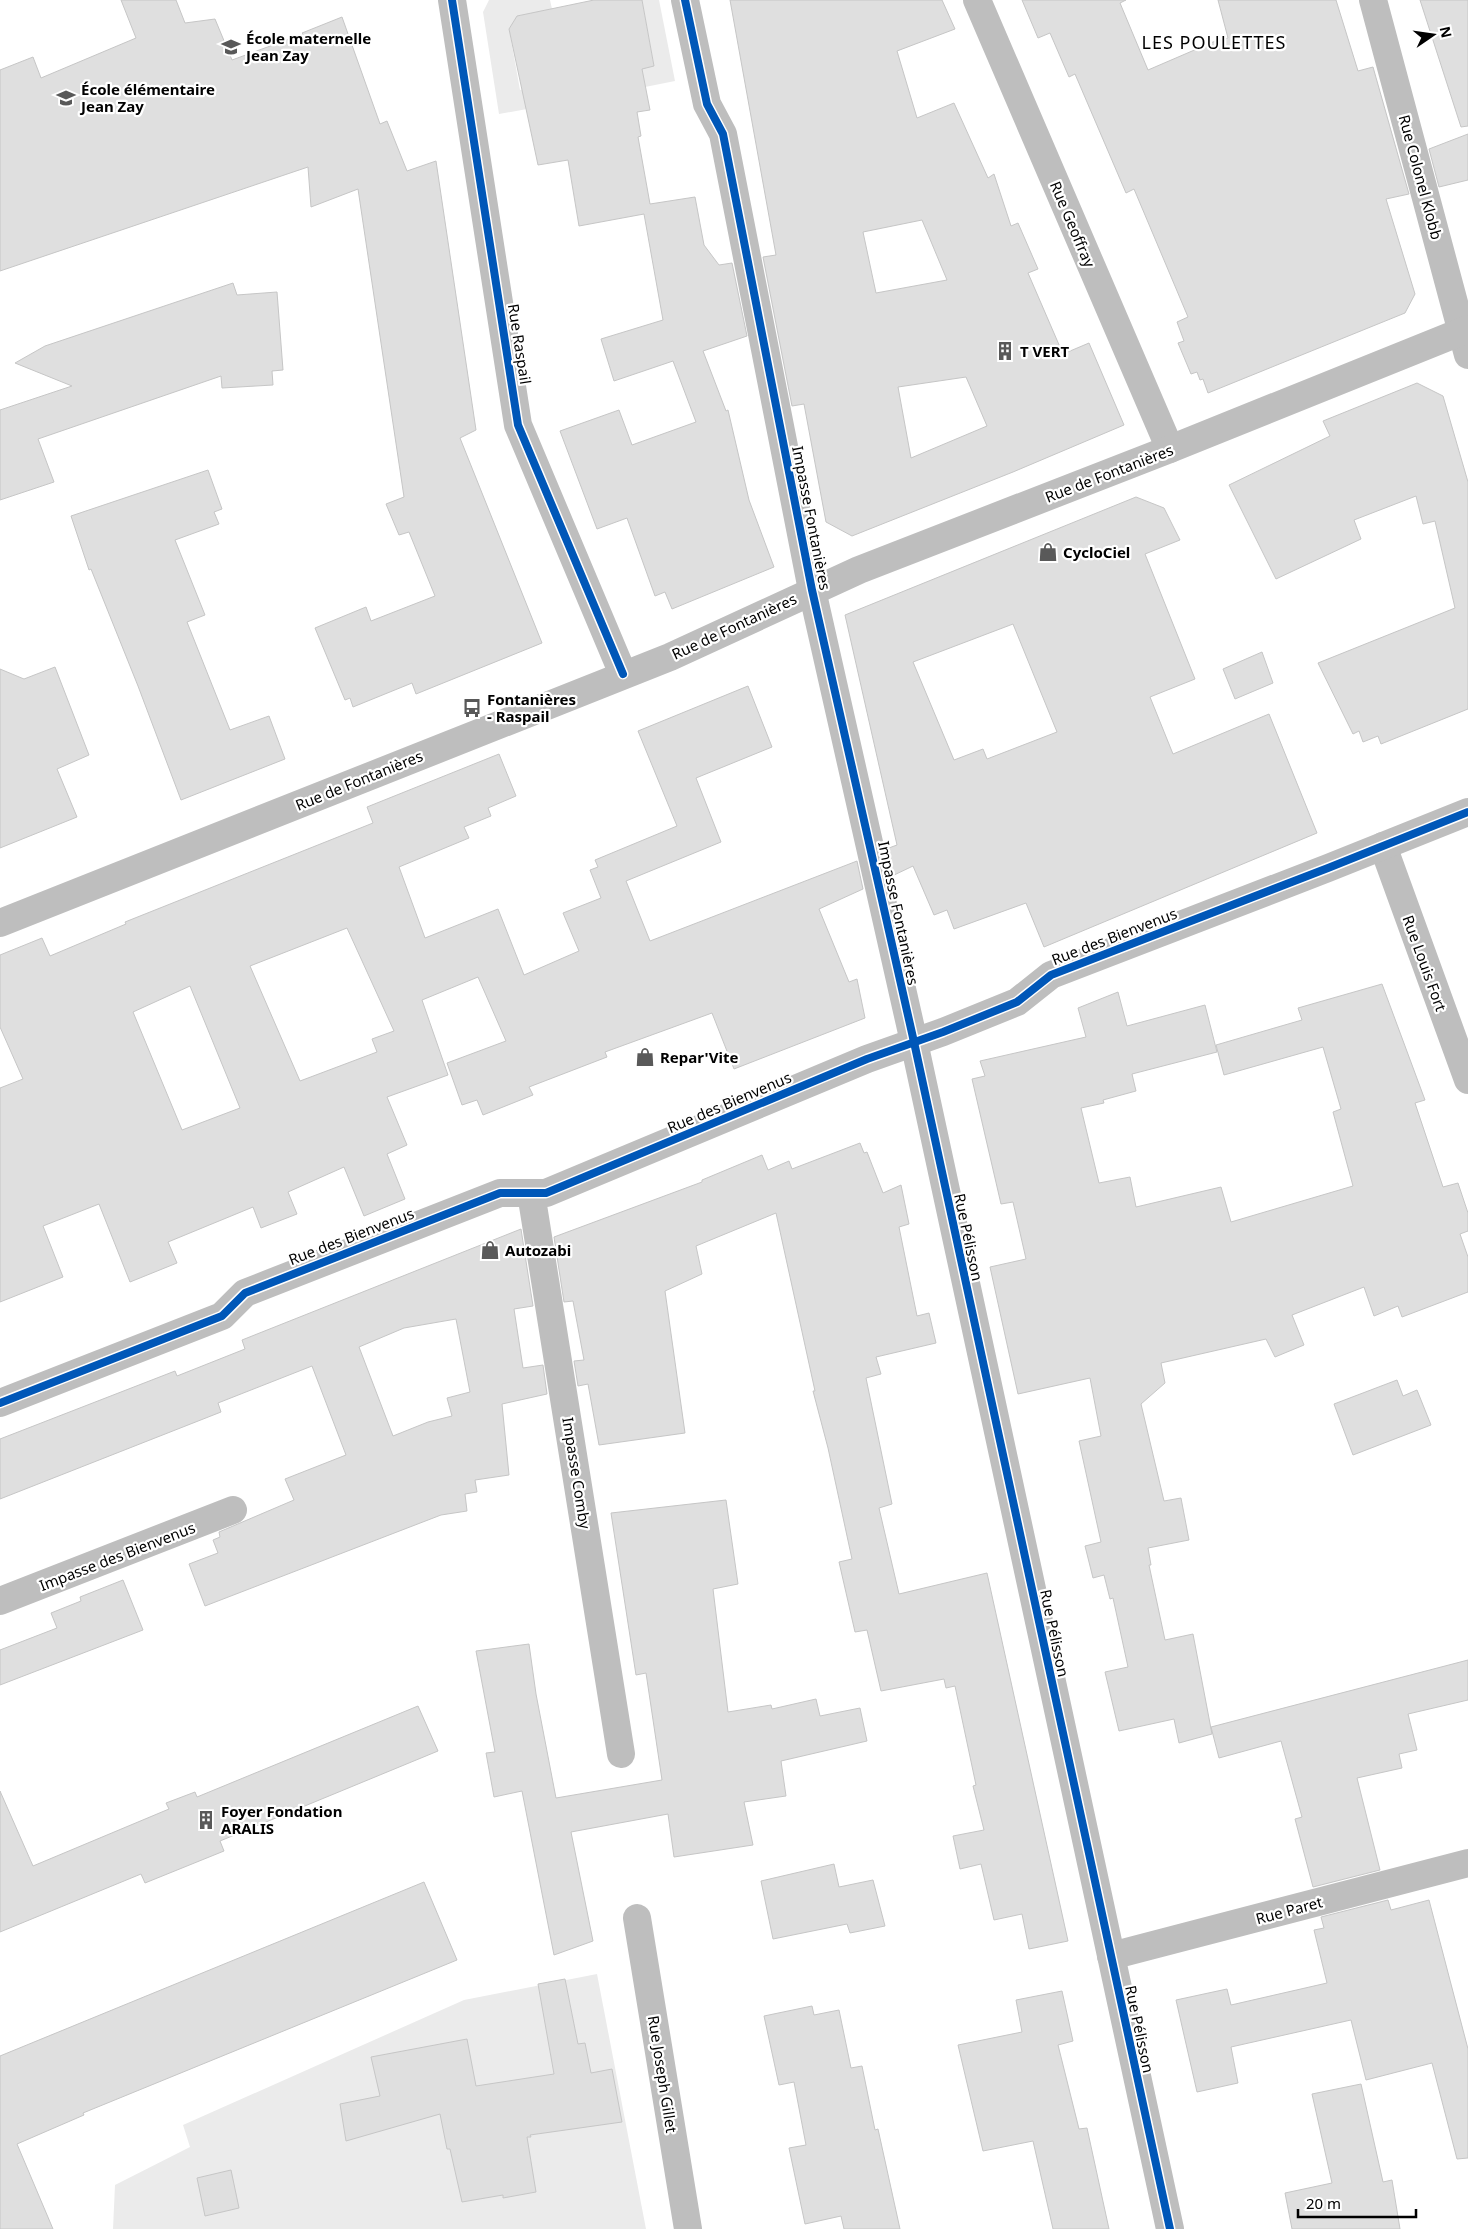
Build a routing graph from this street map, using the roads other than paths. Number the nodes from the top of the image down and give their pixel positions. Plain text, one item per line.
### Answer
1 (452, 0) edge
2 (685, 0) edge
3 (977, 0) edge
4 (1373, 0) edge
5 (1466, 338) edge
6 (1170, 449) junction
7 (812, 590) junction
8 (623, 674) junction
9 (1468, 812) edge
10 (1383, 846) junction
11 (0, 923) edge
12 (914, 1042) junction
13 (1468, 1080) edge
14 (532, 1193) junction
15 (0, 1403) edge
16 (234, 1510) dead end
17 (0, 1601) edge
18 (621, 1754) dead end
19 (1468, 1863) edge
20 (638, 1918) dead end
21 (1111, 1956) junction
22 (688, 2229) edge
23 (1170, 2229) edge

1 - 8 street, Rue Raspail
2 - 7 street, Impasse Fontanières
3 - 6 street, Rue Geoffray
4 - 5 street, Rue Colonel Klobb
5 - 6 street, Rue de Fontanières
6 - 7 street, Rue de Fontanières
7 - 8 street, Rue de Fontanières
7 - 12 street, Impasse Fontanières
8 - 11 street, Rue de Fontanières
9 - 10 street, Rue des Bienvenus
10 - 12 street, Rue des Bienvenus
10 - 13 street, Rue Louis Fort
12 - 14 street, Rue des Bienvenus
12 - 21 street, Rue Pélisson
14 - 15 street, Rue des Bienvenus
14 - 18 street, Impasse Comby
16 - 17 street, Impasse des Bienvenus
19 - 21 street, Rue Paret
20 - 22 street, Rue Joseph Gillet
21 - 23 street, Rue Pélisson

